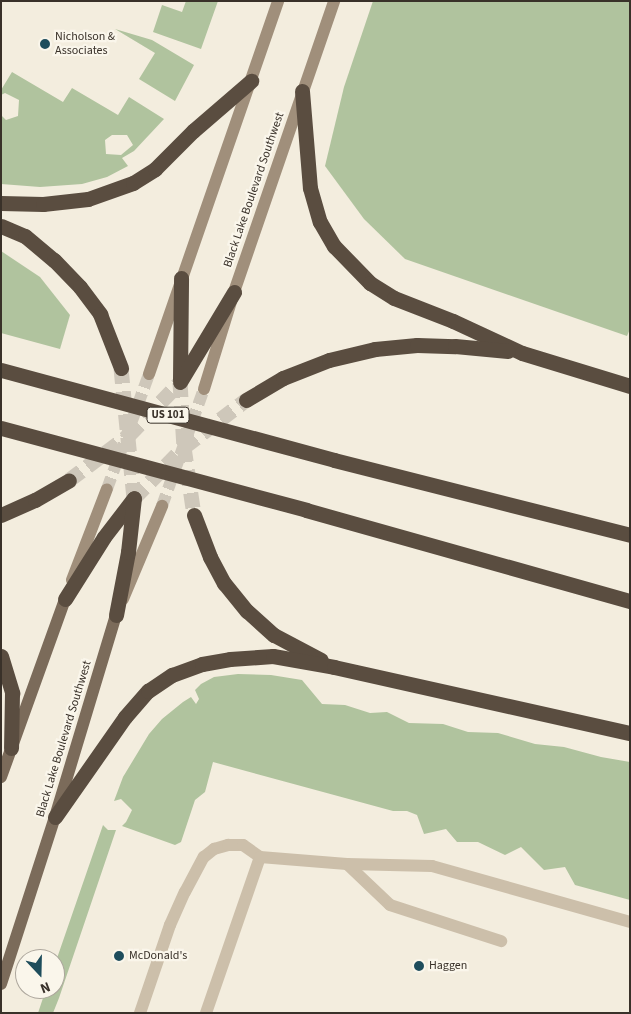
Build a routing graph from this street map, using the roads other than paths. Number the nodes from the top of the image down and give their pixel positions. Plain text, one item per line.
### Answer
1 (278, 1) edge
2 (334, 1) edge
3 (251, 81) junction
4 (302, 91) junction
5 (1, 203) edge
6 (1, 226) edge
7 (181, 278) junction
8 (234, 292) junction
9 (522, 353) junction
10 (121, 368) tunnel mouth
11 (1, 370) edge
12 (149, 374) tunnel mouth
13 (630, 386) edge
14 (204, 389) tunnel mouth
15 (246, 400) tunnel mouth
16 (1, 428) edge
17 (69, 480) tunnel mouth
18 (107, 488) tunnel mouth
19 (162, 506) tunnel mouth
20 (1, 515) edge
21 (194, 515) tunnel mouth
22 (630, 535) edge
23 (65, 599) junction
24 (630, 601) edge
25 (116, 615) junction
26 (1, 656) edge
27 (334, 667) junction
28 (630, 733) edge
29 (11, 748) junction
30 (1, 776) edge
31 (55, 817) junction
32 (260, 857) junction
33 (348, 864) junction
34 (630, 922) edge
35 (501, 941) dead end
36 (1, 984) edge
37 (140, 1013) edge
38 (206, 1013) edge

1 - 3 street
2 - 4 street, Black Lake Boulevard Southwest
3 - 5 highway
3 - 7 street
4 - 8 street, Black Lake Boulevard Southwest
4 - 9 highway
6 - 10 highway
7 - 8 highway
7 - 12 street
8 - 14 street, Black Lake Boulevard Southwest
9 - 13 highway
9 - 15 highway
11 - 22 highway, US 101, bridge
16 - 24 highway, bridge
17 - 20 highway
18 - 23 street
19 - 25 street, Black Lake Boulevard Southwest
21 - 27 highway
23 - 25 highway
23 - 29 main road
25 - 31 main road, Black Lake Boulevard Southwest
26 - 29 highway
27 - 28 highway
27 - 31 highway
29 - 30 main road
31 - 36 main road, Black Lake Boulevard Southwest
32 - 33 lane
32 - 37 lane
32 - 38 lane
33 - 34 lane
33 - 35 lane

